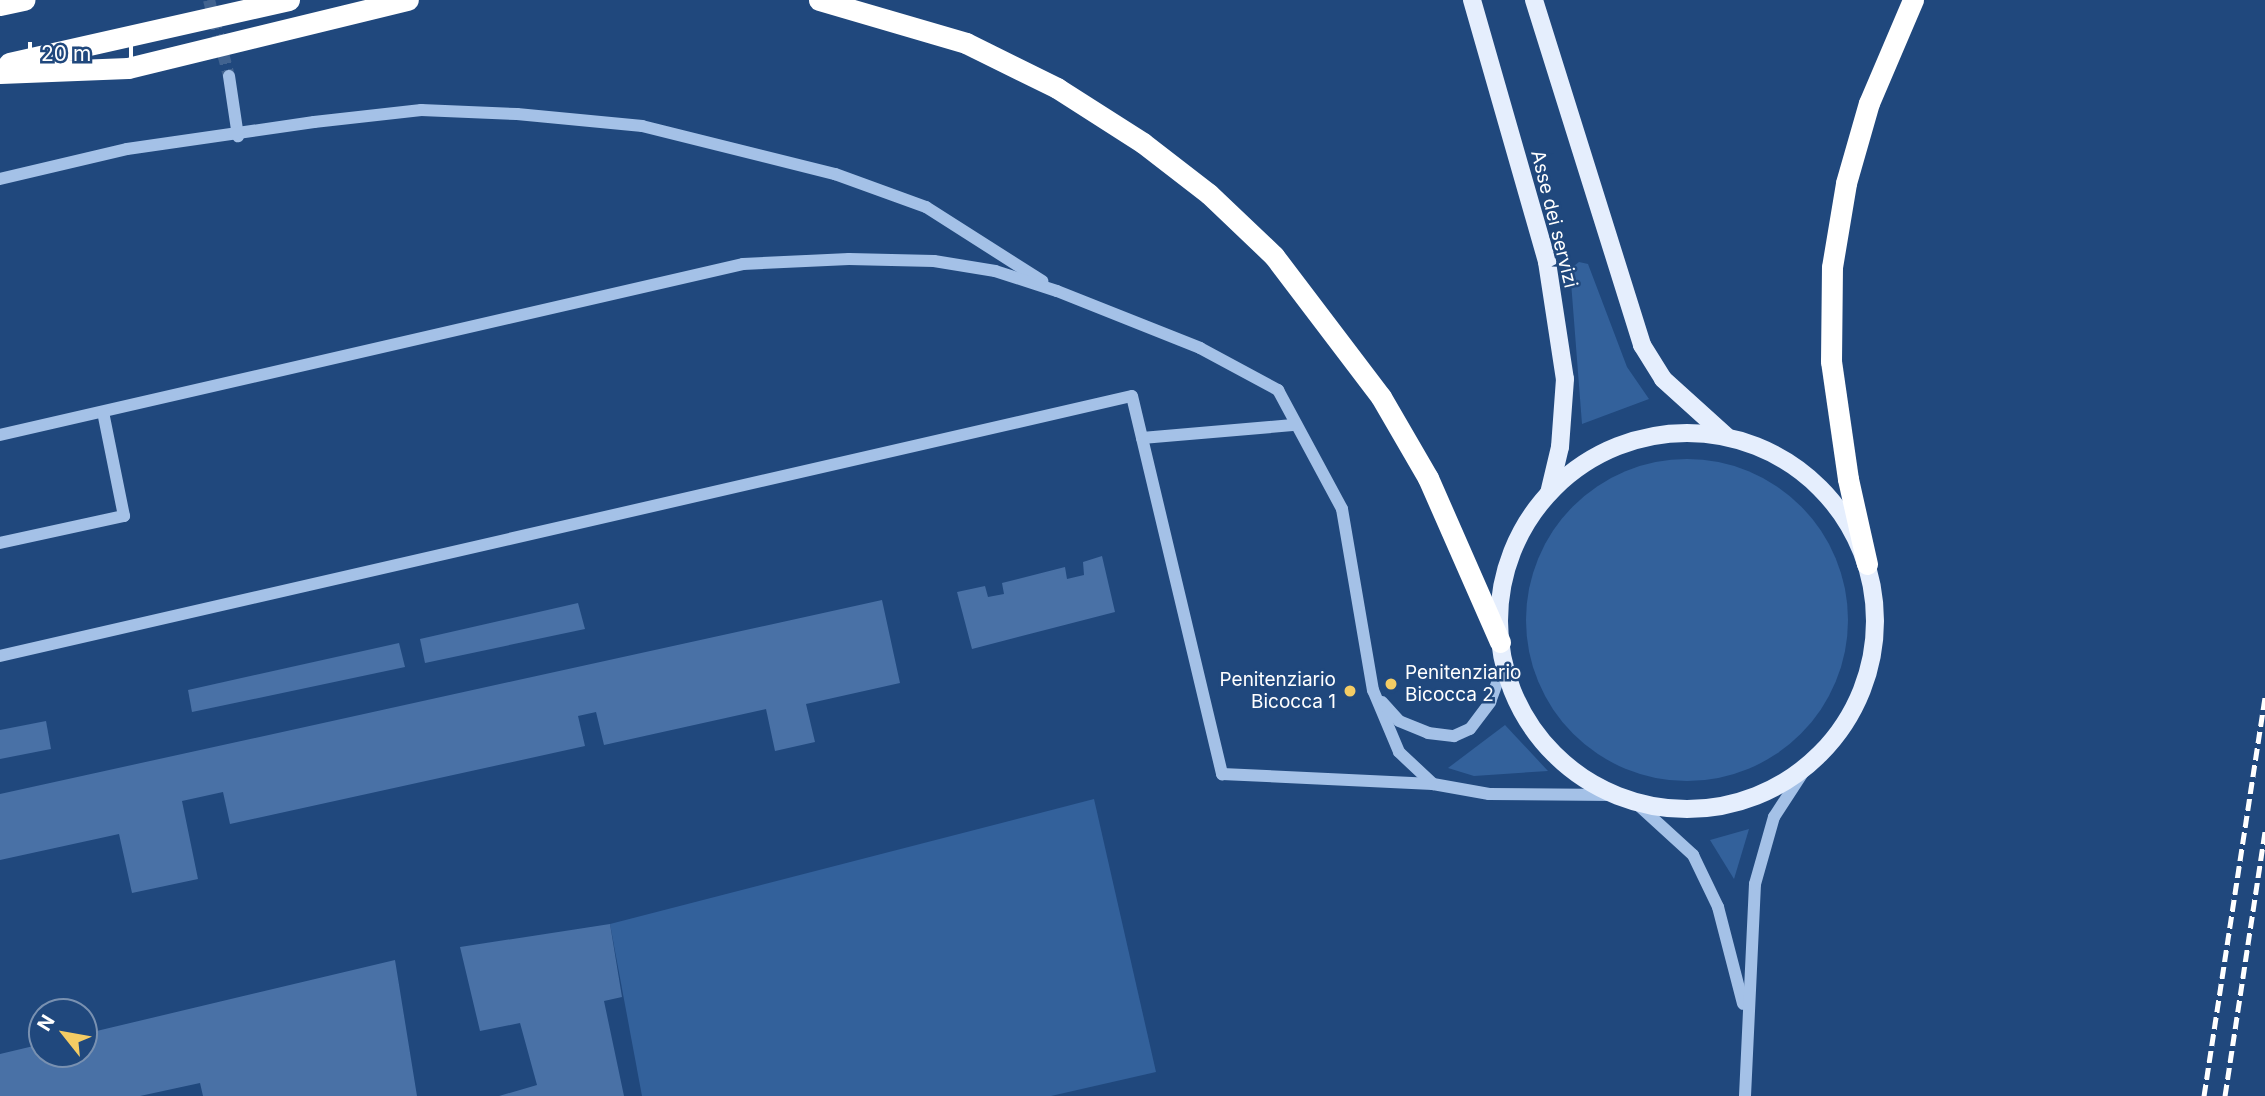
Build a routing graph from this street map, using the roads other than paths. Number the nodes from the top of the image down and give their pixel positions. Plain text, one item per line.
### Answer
1 (24, 0) edge
2 (289, 0) edge
3 (408, 0) edge
4 (819, 0) edge
5 (1472, 0) edge
6 (1534, 0) edge
7 (1913, 0) edge
8 (0, 5) edge
9 (0, 65) edge
10 (0, 73) edge
11 (229, 76) tunnel mouth
12 (238, 136) junction
13 (0, 178) edge
14 (1057, 291) junction
15 (103, 412) junction
16 (1294, 425) junction
17 (0, 435) edge
18 (1726, 436) junction
19 (1142, 438) junction
20 (1549, 493) junction
21 (0, 543) edge
22 (1867, 564) junction
23 (1500, 642) junction
24 (0, 656) edge
25 (1504, 664) junction
26 (1373, 691) junction
27 (1806, 768) junction
28 (1433, 784) junction
29 (1615, 795) junction
30 (1635, 803) junction
31 (1746, 1014) junction
32 (1745, 1096) edge

1 - 8 highway
2 - 9 highway
3 - 10 highway
4 - 23 highway
5 - 20 main road, Asse dei servizi
6 - 18 main road
7 - 22 highway
11 - 12 street
12 - 13 street
12 - 14 street
14 - 15 street
14 - 16 street
15 - 17 street
15 - 21 street
16 - 19 street
16 - 26 street
18 - 20 main road
18 - 22 main road
19 - 24 street
19 - 28 street
20 - 23 main road
22 - 27 main road
23 - 25 main road
25 - 26 street
25 - 29 main road
26 - 28 street
27 - 30 main road
27 - 31 street
28 - 29 street
29 - 30 main road
30 - 31 street
31 - 32 street

